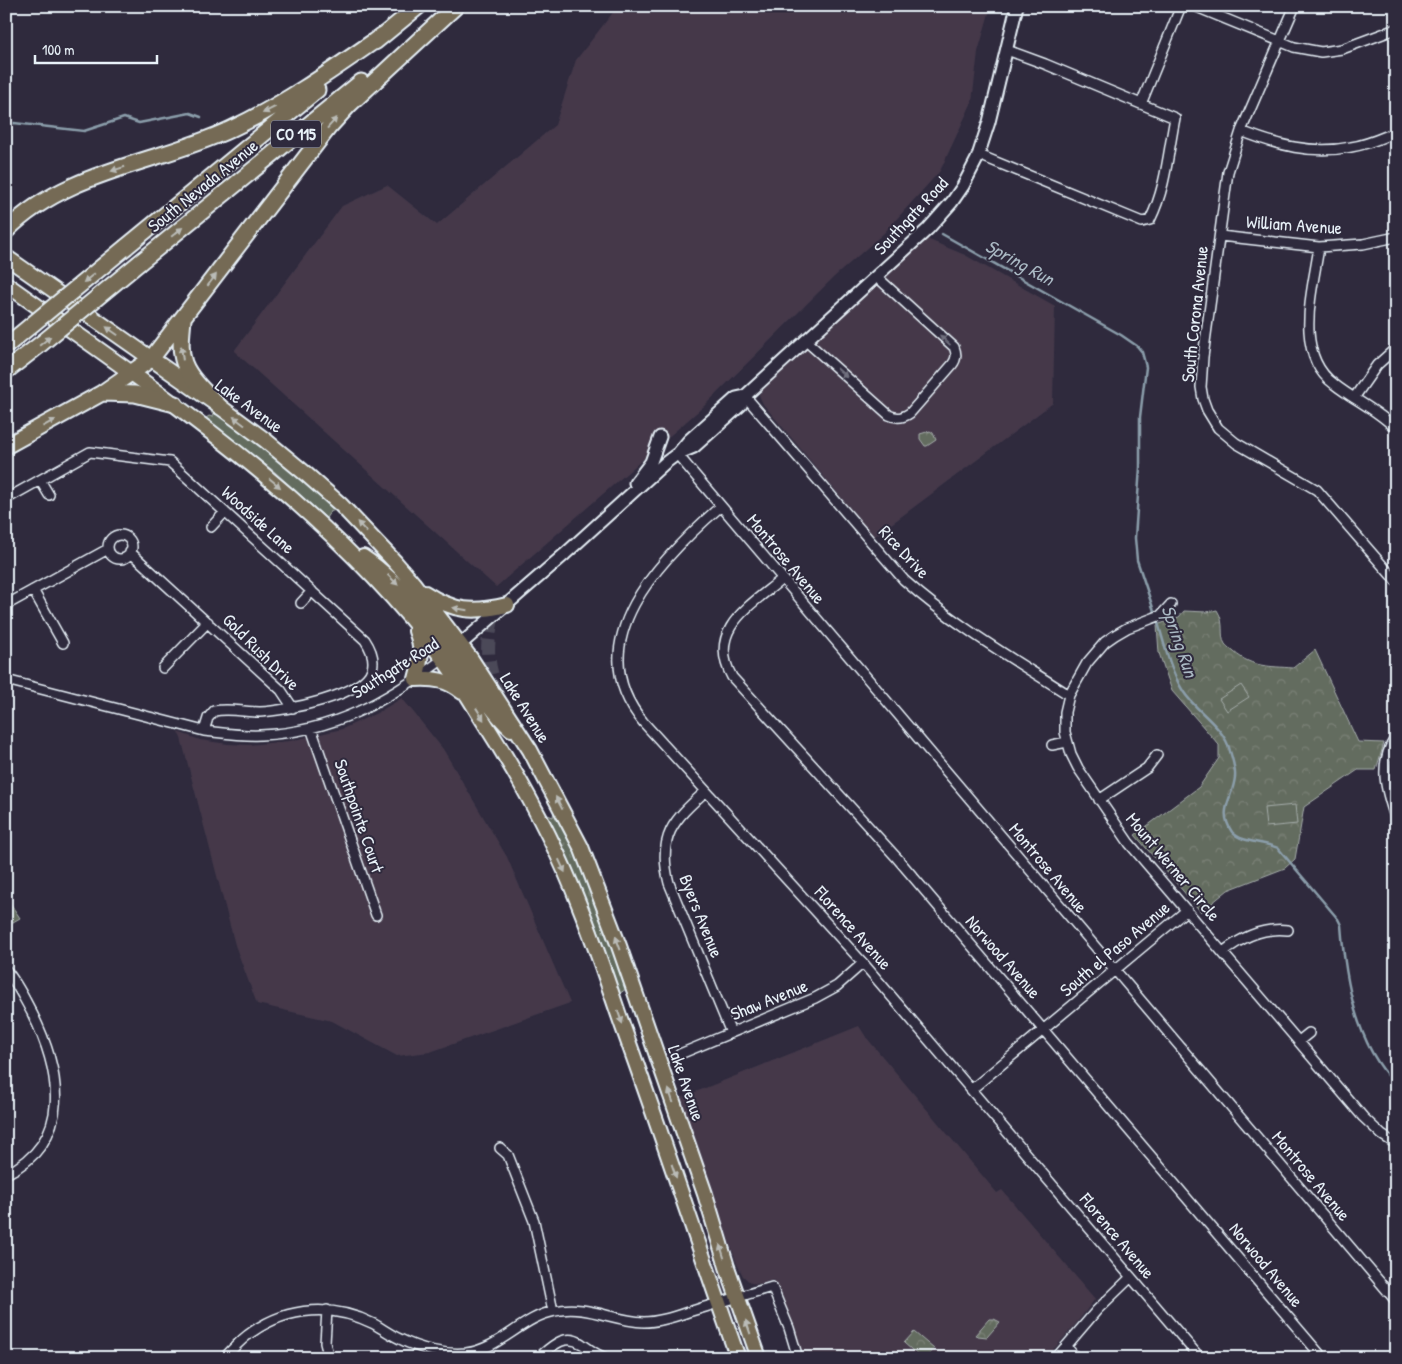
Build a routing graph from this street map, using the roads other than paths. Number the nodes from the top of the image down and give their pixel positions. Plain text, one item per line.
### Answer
1 (419, 6) edge
2 (454, 6) edge
3 (1017, 6) edge
4 (1181, 6) edge
5 (1194, 6) edge
6 (1295, 6) edge
7 (1396, 29) edge
8 (383, 36) junction
9 (1280, 41) junction
10 (1006, 50) junction
11 (1141, 104) junction
12 (1241, 131) junction
13 (1396, 132) edge
14 (978, 154) junction
15 (23, 215) junction
16 (6, 219) edge
17 (6, 232) edge
18 (1220, 236) junction
19 (1396, 237) edge
20 (1319, 247) junction
21 (6, 257) edge
22 (877, 277) junction
23 (6, 284) edge
24 (182, 319) junction
25 (806, 341) junction
26 (6, 346) edge
27 (1396, 348) edge
28 (152, 359) junction
29 (6, 370) edge
30 (132, 373) junction
31 (102, 394) junction
32 (745, 396) junction
33 (1354, 398) junction
34 (175, 404) junction
35 (219, 406) junction
36 (1396, 429) edge
37 (660, 437) dead end
38 (6, 446) edge
39 (677, 454) junction
40 (40, 480) junction
41 (49, 495) dead end
42 (6, 498) edge
43 (617, 506) junction
44 (721, 506) junction
45 (225, 512) junction
46 (211, 527) dead end
47 (339, 542) junction
48 (108, 550) junction
49 (130, 552) junction
50 (782, 579) junction
51 (1396, 581) edge
52 (418, 589) junction
53 (33, 590) junction
54 (312, 591) junction
55 (301, 603) dead end
56 (1172, 604) dead end
57 (6, 605) edge
58 (507, 605) junction
59 (408, 617) junction
60 (208, 622) junction
61 (62, 643) dead end
62 (452, 652) junction
63 (163, 668) dead end
64 (416, 679) junction
65 (6, 680) edge
66 (1070, 695) junction
67 (469, 697) junction
68 (293, 708) junction
69 (311, 728) junction
70 (204, 731) junction
71 (1396, 737) edge
72 (1067, 742) junction
73 (1052, 745) dead end
74 (1157, 755) dead end
75 (706, 791) junction
76 (1099, 800) junction
77 (1396, 820) edge
78 (1187, 910) junction
79 (376, 915) dead end
80 (1288, 930) dead end
81 (1223, 952) junction
82 (863, 963) junction
83 (6, 970) edge
84 (1115, 971) junction
85 (1044, 1029) junction
86 (731, 1033) junction
87 (1308, 1033) dead end
88 (1299, 1041) junction
89 (680, 1054) dead end
90 (972, 1089) junction
91 (1396, 1144) edge
92 (500, 1148) dead end
93 (6, 1174) edge
94 (1132, 1277) junction
95 (738, 1297) junction
96 (1396, 1301) edge
97 (718, 1304) junction
98 (327, 1310) junction
99 (553, 1311) junction
100 (1066, 1346) junction
101 (224, 1358) edge
102 (328, 1358) edge
103 (538, 1358) edge
104 (606, 1358) edge
105 (738, 1358) edge
106 (759, 1358) edge
107 (798, 1358) edge
108 (1056, 1358) edge
109 (1076, 1358) edge
110 (1200, 1358) edge
111 (1323, 1358) edge

1 - 8 highway, South Nevada Avenue / CO 115
24 -> 2 highway
29 -> 2 highway, South Nevada Avenue / CO 115, bridge
3 - 10 street, Southgate Road
4 - 11 street
5 - 9 street
6 - 9 street, South Corona Avenue
7 - 9 street
8 -> 15 highway
8 -> 26 highway, South Nevada Avenue / CO 115, bridge
9 - 12 street, South Corona Avenue
10 - 11 street
10 - 14 street, Southgate Road
11 - 14 street
12 - 13 street
12 - 18 street, South Corona Avenue
14 - 22 street, Southgate Road
15 - 16 highway
15 - 17 highway
18 - 20 street, William Avenue
18 - 51 street, South Corona Avenue
19 - 20 street, William Avenue
20 - 33 street
28 -> 21 main road, Lake Avenue
22 - 25 street, Southgate Road
25 -> 22 street
23 - 30 main road, Lake Avenue
24 - 28 highway
35 -> 24 highway
25 - 32 street, Southgate Road
27 - 33 street
28 - 30 highway
28 - 35 main road, Lake Avenue
30 - 31 highway
30 - 34 main road, Lake Avenue
31 - 34 highway
38 -> 31 highway
32 - 39 street, Southgate Road
32 - 66 street, Rice Drive
33 - 36 street
34 -> 47 main road, Lake Avenue
52 -> 35 main road, Lake Avenue
37 - 43 street
39 - 43 street, Southgate Road
39 - 44 street, Montrose Avenue
40 - 41 street
40 - 42 street, Woodside Lane
40 - 45 street, Woodside Lane
43 - 58 street, Southgate Road
44 - 50 street, Montrose Avenue
44 - 75 street, Florence Avenue
45 - 46 street
45 - 54 street, Woodside Lane
47 - 59 main road, Lake Avenue
47 -> 62 main road
48 - 49 street
48 - 49 street
48 - 53 street
49 - 60 street, Gold Rush Drive
50 - 84 street, Montrose Avenue
50 - 85 street, Norwood Avenue
58 -> 52 main road
52 - 62 main road, Lake Avenue
53 - 57 street
53 - 61 street
54 - 55 street
54 - 68 street, Woodside Lane
56 - 66 street, Mount Werner Circle
58 - 62 street, Southgate Road
59 - 62 main road, Lake Avenue
59 - 64 main road
60 - 63 street
60 - 68 street, Gold Rush Drive
62 - 64 street, Southgate Road
62 - 67 main road, Lake Avenue
95 -> 62 main road, Lake Avenue
64 - 67 main road
64 - 69 street, Southgate Road
65 - 70 street, Southgate Road
66 - 72 street, Mount Werner Circle
67 -> 97 main road, Lake Avenue
68 - 70 street, Gold Rush Drive
69 - 70 street, Southgate Road
69 - 79 street, Southpointe Court
71 - 77 street
72 - 73 street
72 - 76 street, Mount Werner Circle
74 - 76 street
75 - 82 street, Florence Avenue
75 - 86 street, Byers Avenue
76 - 78 street, Mount Werner Circle
78 - 81 street, Mount Werner Circle
78 - 84 street, South el Paso Avenue
80 - 81 street
81 - 88 street, Mount Werner Circle
82 - 86 street, Shaw Avenue
82 - 90 street, Florence Avenue
83 - 93 street
84 - 85 street, South el Paso Avenue
84 - 96 street, Montrose Avenue
85 - 90 street, South el Paso Avenue
85 - 111 street, Norwood Avenue
86 - 89 street, Shaw Avenue
87 - 88 street
88 - 91 street, Mount Werner Circle
90 - 94 street, Florence Avenue
92 - 99 street
94 - 100 street
94 - 110 street, Florence Avenue
95 - 97 street
106 -> 95 main road, Lake Avenue
95 - 107 street
97 - 99 street
97 - 105 main road, Lake Avenue
98 - 99 street
98 - 101 street
98 - 102 street
100 - 108 street
100 - 109 street
103 - 104 street

